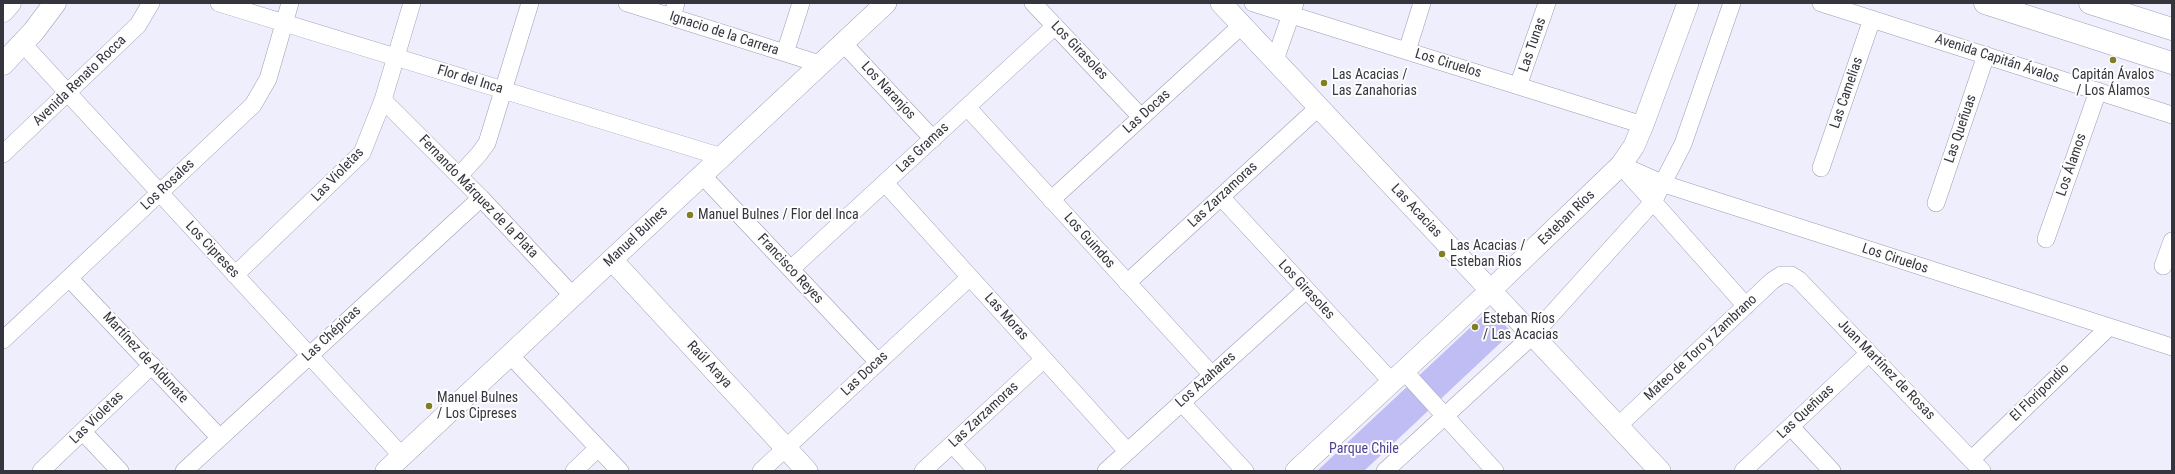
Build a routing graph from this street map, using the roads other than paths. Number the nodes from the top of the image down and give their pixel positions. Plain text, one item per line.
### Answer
1 (10, 3) edge
2 (55, 3) edge
3 (151, 3) edge
4 (219, 3) edge
5 (290, 3) edge
6 (412, 3) edge
7 (530, 3) edge
8 (627, 3) edge
9 (801, 3) edge
10 (886, 3) edge
11 (1033, 3) edge
12 (1222, 3) edge
13 (1253, 3) edge
14 (1422, 3) edge
15 (1547, 3) edge
16 (1688, 3) edge
17 (1732, 3) edge
18 (1821, 3) edge
19 (1985, 3) edge
20 (2090, 3) edge
21 (1293, 9) edge
22 (674, 10) edge
23 (3, 11) edge
24 (1872, 19) junction
25 (284, 23) junction
26 (1242, 25) junction
27 (1055, 26) junction
28 (2172, 29) edge
29 (22, 43) junction
30 (843, 43) junction
31 (1407, 51) junction
32 (785, 53) junction
33 (1986, 55) junction
34 (395, 57) junction
35 (1275, 60) junction
36 (2172, 63) edge
37 (3, 64) edge
38 (820, 64) junction
39 (1518, 86) junction
40 (503, 90) junction
41 (2098, 91) junction
42 (68, 92) junction
43 (383, 100) junction
44 (1318, 107) junction
45 (967, 108) junction
46 (2172, 115) edge
47 (1141, 117) junction
48 (1643, 125) junction
49 (933, 139) junction
50 (3, 154) edge
51 (722, 157) junction
52 (1621, 165) junction
53 (1821, 168) dead end
54 (702, 175) junction
55 (458, 176) junction
56 (885, 183) junction
57 (1664, 184) junction
58 (160, 193) junction
59 (1221, 197) junction
60 (480, 198) junction
61 (1051, 200) junction
62 (1653, 202) junction
63 (1936, 204) dead end
64 (2046, 239) dead end
65 (2172, 241) edge
66 (612, 260) junction
67 (2163, 266) dead end
68 (791, 270) junction
69 (235, 275) junction
70 (1786, 275) joint
71 (970, 277) junction
72 (69, 278) junction
73 (1127, 283) junction
74 (1306, 290) junction
75 (1491, 290) junction
76 (573, 296) junction
77 (1746, 306) junction
78 (2108, 327) junction
79 (1533, 336) junction
80 (3, 340) edge
81 (2172, 347) edge
82 (1869, 353) junction
83 (310, 355) junction
84 (510, 355) junction
85 (1044, 359) junction
86 (878, 362) junction
87 (152, 365) junction
88 (1212, 375) junction
89 (1398, 377) junction
90 (1181, 402) junction
91 (1445, 415) junction
92 (1618, 426) junction
93 (1790, 427) junction
94 (83, 432) junction
95 (220, 438) junction
96 (952, 444) junction
97 (598, 448) junction
98 (786, 448) junction
99 (1128, 451) junction
100 (402, 456) junction
101 (1976, 465) edge
102 (42, 471) edge
103 (120, 471) edge
104 (184, 471) edge
105 (386, 471) edge
106 (574, 471) edge
107 (620, 471) edge
108 (761, 471) edge
109 (807, 471) edge
110 (923, 471) edge
111 (977, 471) edge
112 (1106, 471) edge
113 (1245, 471) edge
114 (1297, 471) edge
115 (1385, 471) edge
116 (1495, 471) edge
117 (1660, 471) edge
118 (1743, 471) edge
119 (1832, 471) edge

1 - 23 main road
2 - 29 main road
3 - 42 street, Avenida Renato Rocca
4 - 25 street, Flor del Inca
5 - 25 street, Los Rosales
6 - 34 street, Las Violetas
7 - 40 street
8 - 22 street, Ignacio de la Carrera
9 - 32 street
10 - 30 street, Manuel Bulnes
11 - 27 street, Los Girasoles
12 - 26 street, Las Acacias
13 - 21 street, Los Ciruelos
14 - 31 street
15 - 39 street, Las Tunas
16 - 48 street, Esteban Ríos
17 - 57 street
18 - 24 street, Avenida Capitán Ávalos
19 - 36 main road
20 - 28 main road
21 - 31 street, Los Ciruelos
21 - 35 street
22 - 32 street, Ignacio de la Carrera
24 - 33 street, Avenida Capitán Ávalos
24 - 53 street, Las Camelias
25 - 34 street, Flor del Inca
25 - 58 street, Los Rosales
26 - 35 street, Las Acacias
26 - 47 street, Las Docas
27 - 45 street, Las Gramas
27 - 47 street, Los Girasoles
29 - 37 main road
29 - 42 street, Los Cipreses
30 - 38 street, Manuel Bulnes
30 - 49 street, Los Naranjos
31 - 39 street, Los Ciruelos
32 - 38 street, Ignacio de la Carrera
33 - 41 street, Avenida Capitán Ávalos
33 - 63 street, Las Queñuas
34 - 40 street, Flor del Inca
34 - 43 street, Las Violetas
35 - 44 street, Las Acacias
38 - 51 street, Manuel Bulnes
39 - 48 street, Los Ciruelos
40 - 51 street, Flor del Inca
40 - 55 street
41 - 46 street, Avenida Capitán Ávalos
41 - 64 street, Los Álamos
42 - 50 street, Avenida Renato Rocca
42 - 58 street, Los Cipreses
43 - 55 street, Fernando Márquez de la Plata
43 - 69 street, Las Violetas
44 - 59 street, Las Zarzamoras
44 - 75 street, Las Acacias
45 - 49 street, Las Gramas
45 - 61 street, Los Guindos
47 - 61 street, Las Docas
48 - 52 street, Esteban Ríos
49 - 56 street, Las Gramas
51 - 54 street, Manuel Bulnes
52 - 57 street, Los Ciruelos
52 - 62 street
52 - 75 street, Esteban Ríos
54 - 66 street, Manuel Bulnes
54 - 68 street, Francisco Reyes
55 - 60 street, Fernando Márquez de la Plata
56 - 68 street, Las Gramas
56 - 71 street, Las Moras
57 - 62 street
57 - 78 street, Los Ciruelos
58 - 69 street, Los Cipreses
58 - 72 street, Los Rosales
59 - 73 street, Las Zarzamoras
59 - 74 street, Los Girasoles
60 - 76 street, Fernando Márquez de la Plata
60 - 83 street, Las Chépicas
61 - 73 street, Los Guindos
62 - 77 street
62 - 79 street
65 - 67 street
66 - 76 street, Manuel Bulnes
66 - 98 street, Raúl Araya
68 - 86 street, Francisco Reyes
69 - 83 street, Los Cipreses
70 - 77 street, Mateo de Toro y Zambrano
70 - 82 street, Juan Martínez de Rosas
71 - 85 street, Las Moras
71 - 86 street, Las Docas
72 - 80 street, Los Rosales
72 - 87 street, Martínez de Aldunate
73 - 88 street, Los Guindos
74 - 88 street, Los Azahares
74 - 89 street, Los Girasoles
75 - 79 street, Las Acacias
75 - 89 street, Esteban Ríos
76 - 84 street, Manuel Bulnes
77 - 92 street, Mateo de Toro y Zambrano
78 - 81 street, Los Ciruelos
78 - 101 street, El Floripondio
79 - 91 street
79 - 92 street, Las Acacias
82 - 93 street, Las Queñuas
82 - 101 street, Juan Martínez de Rosas
83 - 95 street, Las Chépicas
83 - 100 street, Los Cipreses
84 - 97 street
84 - 100 street, Manuel Bulnes
85 - 96 street, Las Zarzamoras
85 - 99 street, Las Moras
86 - 98 street, Las Docas
87 - 94 street, Las Violetas
87 - 95 street, Martínez de Aldunate
88 - 90 street, Los Azahares
89 - 91 street, Los Girasoles
89 - 114 street, Esteban Ríos
90 - 99 street, Los Azahares
90 - 113 street
91 - 115 street
91 - 116 street, Los Girasoles
92 - 117 street, Las Acacias
93 - 118 street, Las Queñuas
93 - 119 street
94 - 102 street, Las Violetas
94 - 103 street
95 - 104 street, Las Chépicas
96 - 110 street, Las Zarzamoras
96 - 111 street
97 - 106 street
97 - 107 street
98 - 108 street, Las Docas
98 - 109 street, Raúl Araya
99 - 112 street, Los Azahares
100 - 105 street, Manuel Bulnes

